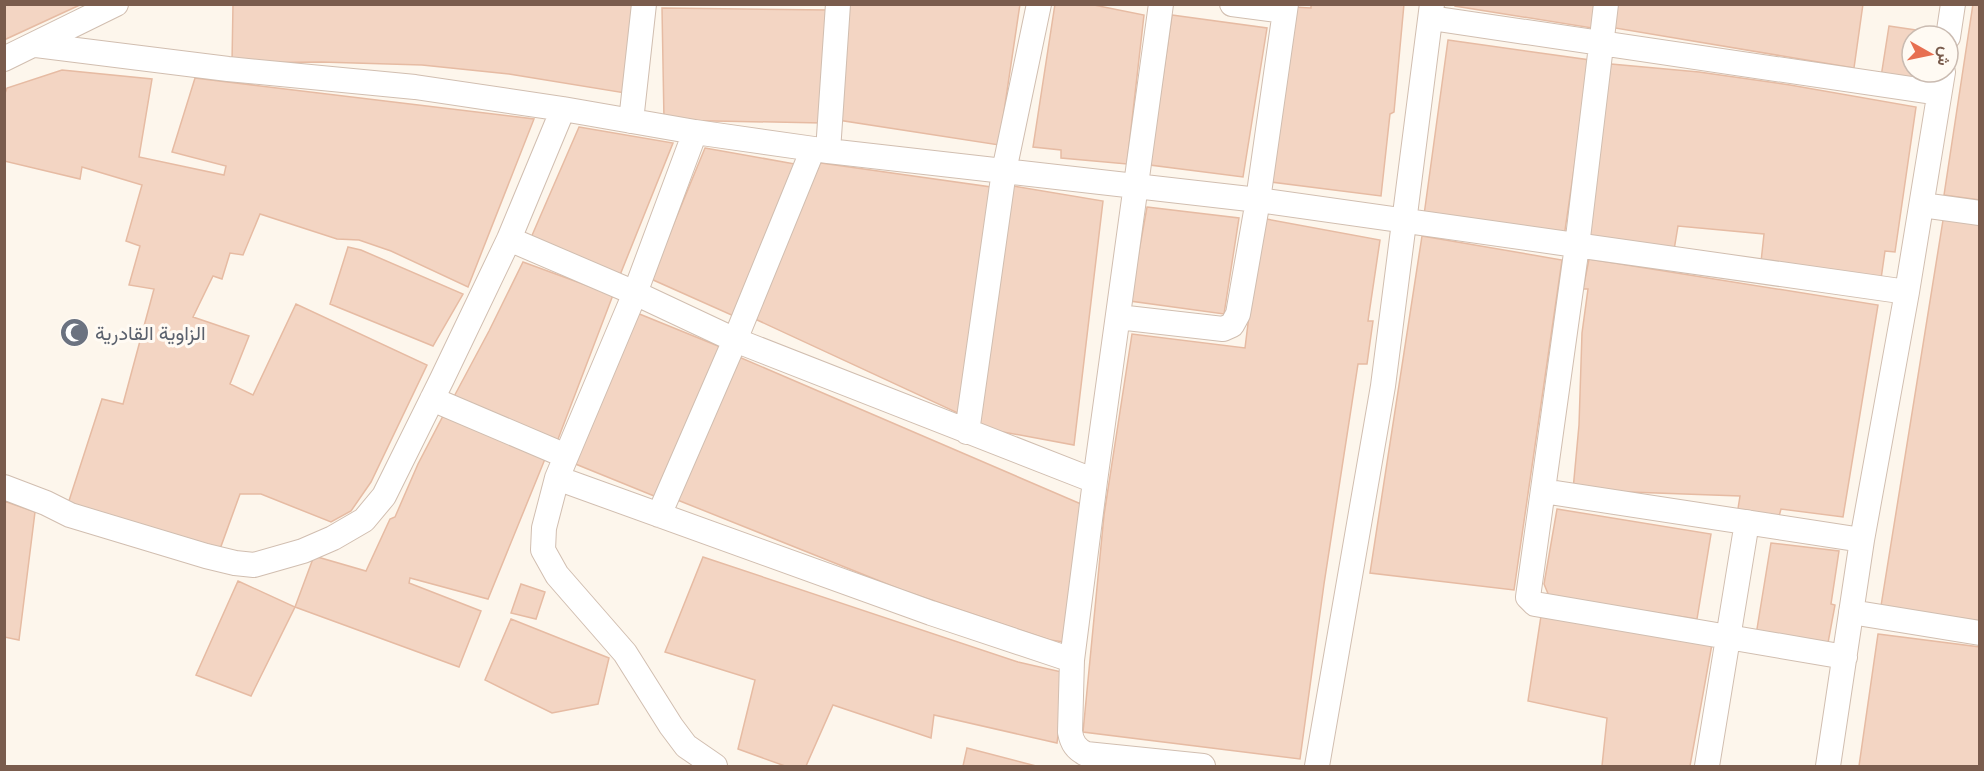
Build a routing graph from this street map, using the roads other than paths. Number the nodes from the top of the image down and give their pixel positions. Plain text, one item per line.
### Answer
1 (116, 4) edge
2 (644, 4) edge
3 (838, 4) edge
4 (1039, 4) edge
5 (1161, 4) edge
6 (1232, 4) edge
7 (1606, 4) edge
8 (1953, 4) edge
9 (1286, 8) edge
10 (1432, 11) edge
11 (1950, 24) edge
12 (1602, 42) junction
13 (36, 45) junction
14 (4, 59) edge
15 (1900, 78) edge
16 (1941, 84) edge
17 (562, 109) junction
18 (631, 121) junction
19 (695, 132) junction
20 (820, 150) junction
21 (1004, 171) junction
22 (1136, 187) junction
23 (1258, 200) junction
24 (1922, 205) junction
25 (1980, 213) edge
26 (1403, 220) junction
27 (509, 239) junction
28 (1577, 246) junction
29 (1907, 292) junction
30 (635, 293) junction
31 (1118, 317) junction
32 (735, 340) junction
33 (432, 399) junction
34 (967, 432) junction
35 (561, 467) junction
36 (1095, 481) junction
37 (4, 487) edge
38 (1543, 491) junction
39 (659, 515) junction
40 (1747, 522) junction
41 (1862, 540) junction
42 (1851, 612) junction
43 (1980, 633) edge
44 (1730, 636) junction
45 (1845, 657) junction
46 (1072, 660) junction
47 (715, 766) edge
48 (1203, 766) edge
49 (1317, 766) edge
50 (1707, 766) edge
51 (1828, 766) edge

1 - 13 street
2 - 18 street
3 - 20 street
4 - 21 street
5 - 22 street
6 - 9 street
7 - 12 street
8 - 11 street
9 - 23 street
10 - 12 street
10 - 26 street
12 - 15 street
12 - 28 street
13 - 14 street
13 - 17 street
16 - 24 street
17 - 18 street
17 - 27 street
18 - 19 street
19 - 20 street
19 - 30 street
20 - 21 street
20 - 32 street
21 - 22 street
21 - 34 street
22 - 23 street
22 - 31 street
23 - 26 street
23 - 31 street
24 - 25 street
24 - 29 street
26 - 28 street
26 - 49 street
27 - 30 street
27 - 33 street
28 - 29 street
28 - 38 street
29 - 41 street
30 - 32 street
30 - 35 street
31 - 36 street
32 - 34 street
32 - 39 street
33 - 35 street
33 - 37 street
34 - 36 street
35 - 39 street
35 - 47 street
36 - 46 street
38 - 40 street
38 - 44 street
39 - 46 street
40 - 41 street
40 - 44 street
41 - 42 street
42 - 43 street
42 - 45 street
44 - 45 street
44 - 50 street
45 - 51 street
46 - 48 street

